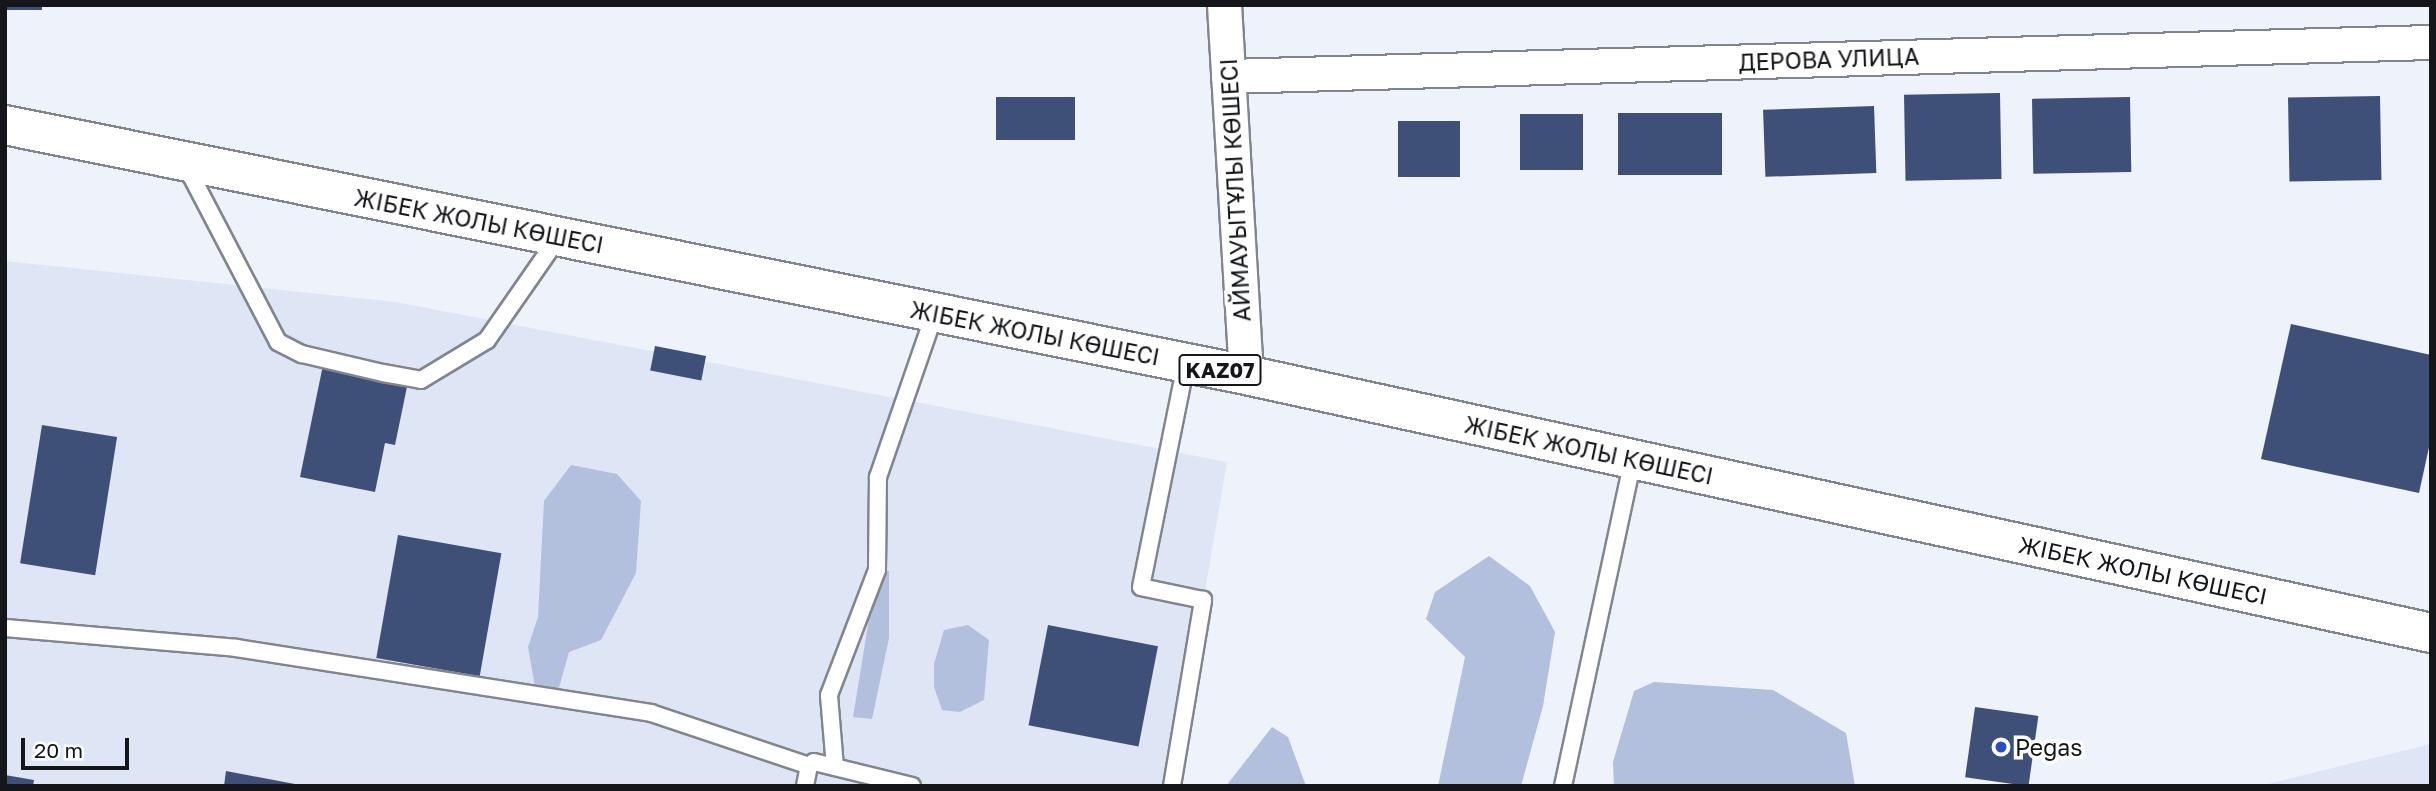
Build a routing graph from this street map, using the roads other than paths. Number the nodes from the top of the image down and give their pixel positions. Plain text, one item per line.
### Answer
1 (1224, 5) edge
2 (2431, 42) edge
3 (1228, 76) junction
4 (5, 125) edge
5 (184, 161) junction
6 (559, 237) junction
7 (935, 313) junction
8 (1186, 363) junction
9 (1246, 375) junction
10 (1633, 459) junction
11 (5, 628) edge
12 (2431, 633) edge
13 (809, 766) junction
14 (835, 767) junction
15 (805, 786) edge
16 (912, 786) edge
17 (1172, 786) edge
18 (1563, 786) edge

1 - 3 street, АЙМАУЫТҰЛЫ КӨШЕСІ
2 - 3 street, ДЕРОВА УЛИЦА
3 - 9 street, АЙМАУЫТҰЛЫ КӨШЕСІ
4 - 5 highway, ЖІБЕК ЖОЛЫ КӨШЕСІ / KAZ07
5 - 6 highway, ЖІБЕК ЖОЛЫ КӨШЕСІ / KAZ07
5 - 6 lane
6 - 7 highway, ЖІБЕК ЖОЛЫ КӨШЕСІ / KAZ07
7 - 8 highway, ЖІБЕК ЖОЛЫ КӨШЕСІ / KAZ07
7 - 14 lane
8 - 9 highway, ЖІБЕК ЖОЛЫ КӨШЕСІ / KAZ07
8 - 17 lane
9 - 10 highway, ЖІБЕК ЖОЛЫ КӨШЕСІ / KAZ07
10 - 12 highway, ЖІБЕК ЖОЛЫ КӨШЕСІ / KAZ07
10 - 18 lane
11 - 13 lane
13 - 14 lane
13 - 15 lane
14 - 16 lane

